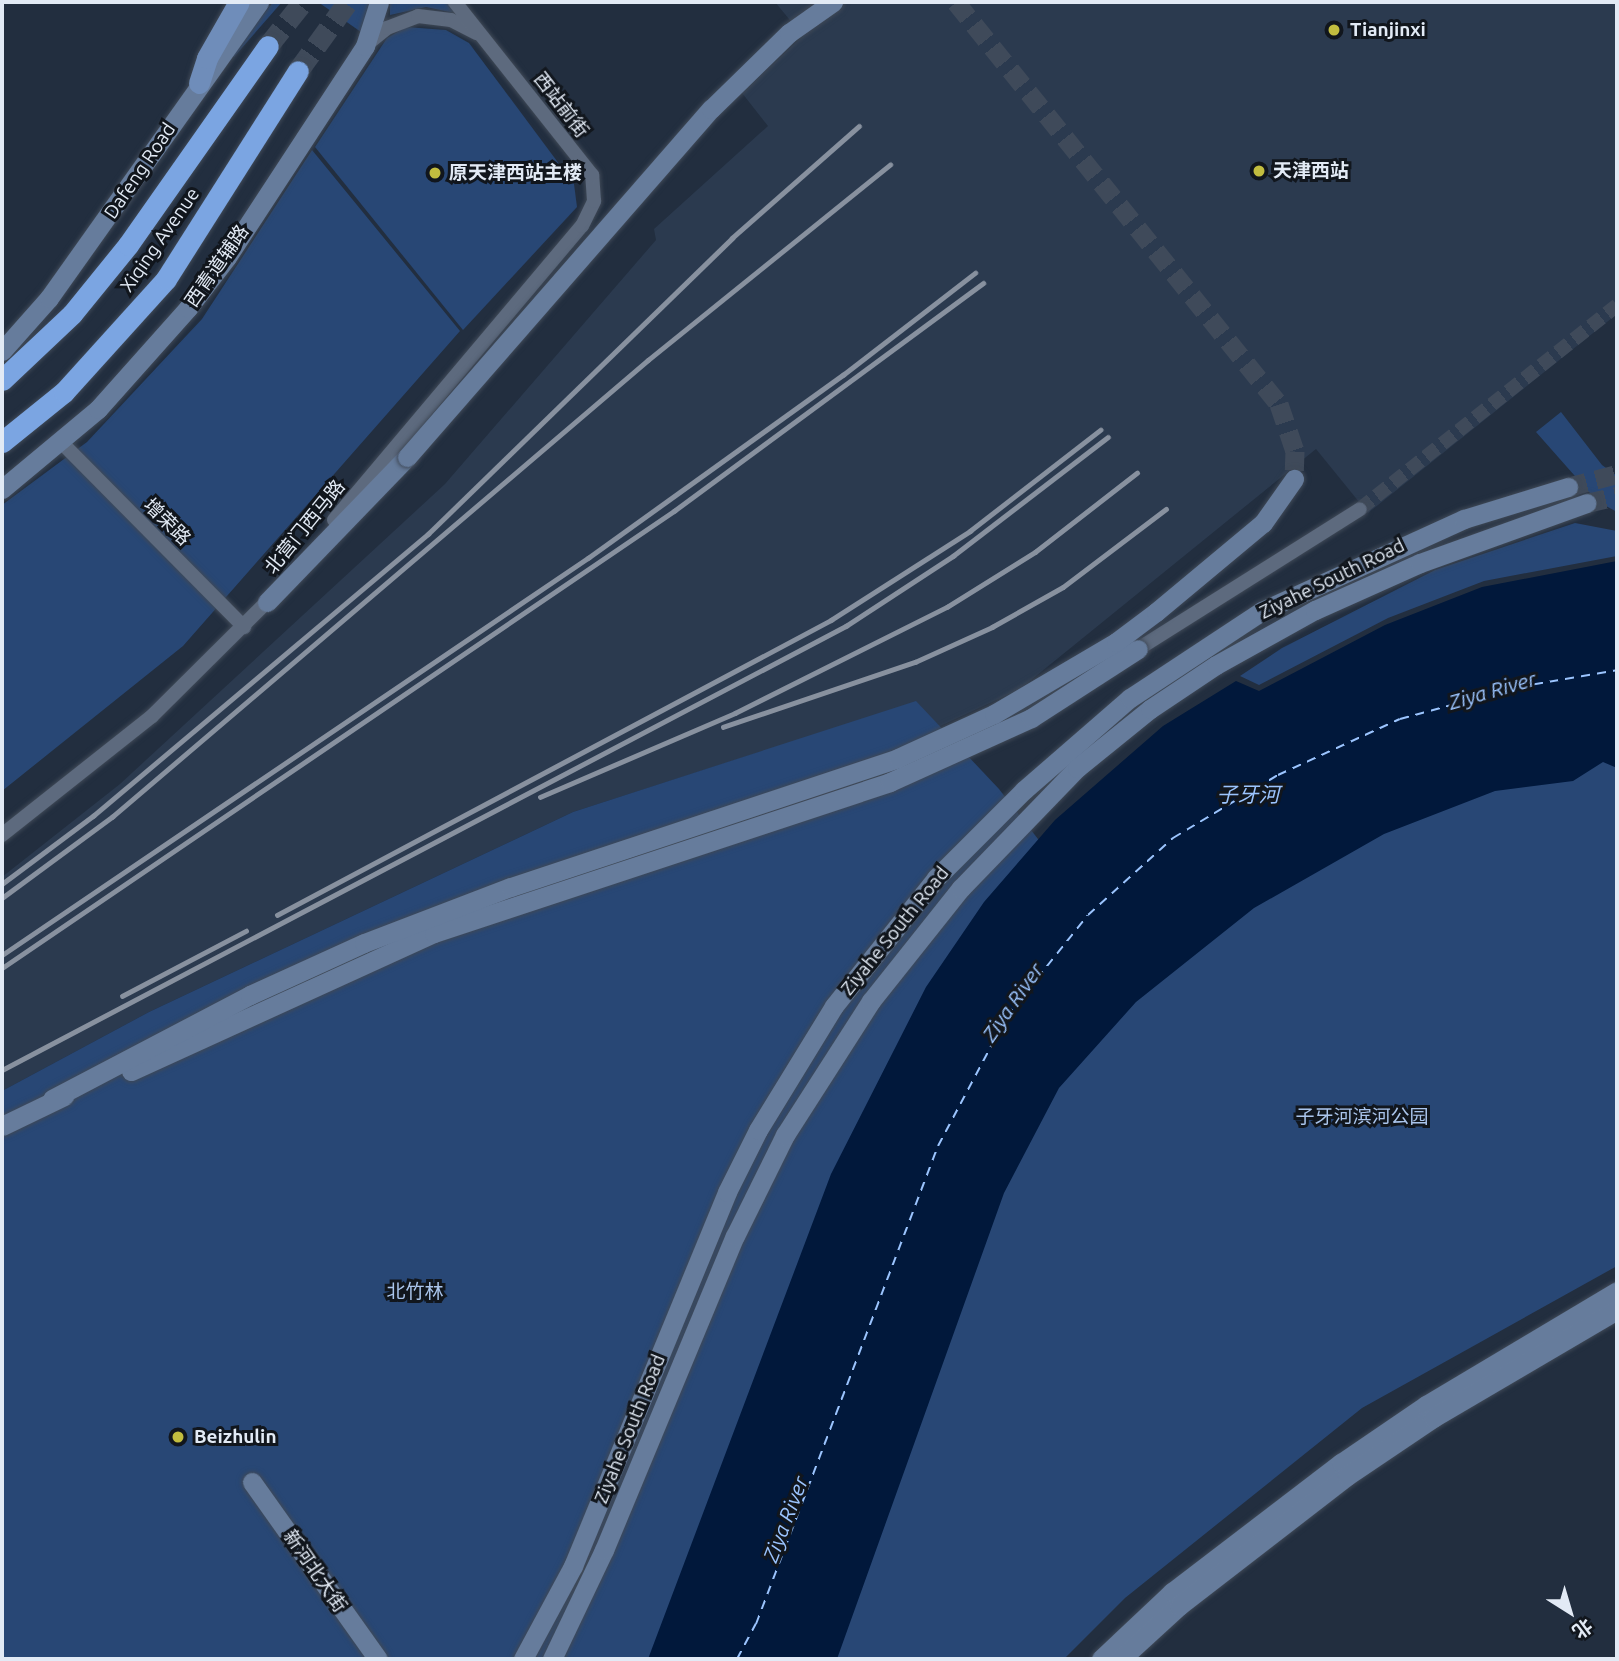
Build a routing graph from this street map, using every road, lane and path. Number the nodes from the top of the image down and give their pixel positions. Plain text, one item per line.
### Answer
1 (239, 2) edge
2 (259, 2) edge
3 (379, 2) edge
4 (455, 2) edge
5 (833, 2) edge
6 (484, 37) junction
7 (268, 46) tunnel mouth
8 (365, 46) junction
9 (298, 71) tunnel mouth
10 (199, 83) junction
11 (594, 201) joint
12 (80, 257) junction
13 (2, 334) edge
14 (2, 351) edge
15 (2, 380) edge
16 (2, 442) edge
17 (62, 443) junction
18 (1294, 479) tunnel mouth
19 (1568, 487) tunnel mouth
20 (2, 489) edge
21 (1587, 503) tunnel mouth
22 (1360, 509) tunnel mouth
23 (267, 603) junction
24 (244, 627) junction
25 (1138, 649) joint
26 (2, 834) edge
27 (52, 1099) junction
28 (2, 1126) edge
29 (1617, 1291) edge
30 (1617, 1310) edge
31 (252, 1482) dead end
32 (378, 1659) edge
33 (523, 1659) edge
34 (552, 1659) edge
35 (1101, 1659) edge
36 (1121, 1659) edge

1 - 10 main road
2 - 10 street
3 - 8 street, 西青道辅路
4 - 6 street, 西站前街
5 - 23 street, bridge
6 - 8 street
6 - 11 street, 西站前街
7 - 15 highway, Xiqing Avenue
8 - 17 street, 西青道辅路
9 - 16 highway, Xiqing Avenue
10 - 12 street, Dafeng Road
11 - 23 street, 北营门西马路
12 - 13 street
12 - 14 street
17 - 20 street, 西青道辅路
17 - 24 street, 增荣路
18 - 27 street, bridge
19 - 33 street, Ziyahe South Road
21 - 34 street, Ziyahe South Road
22 - 25 street
23 - 24 street, 北营门西马路
24 - 26 street, 北营门西马路
25 - 27 street, bridge
27 - 28 street, bridge
29 - 35 street
30 - 36 street
31 - 32 street, 新河北大街

